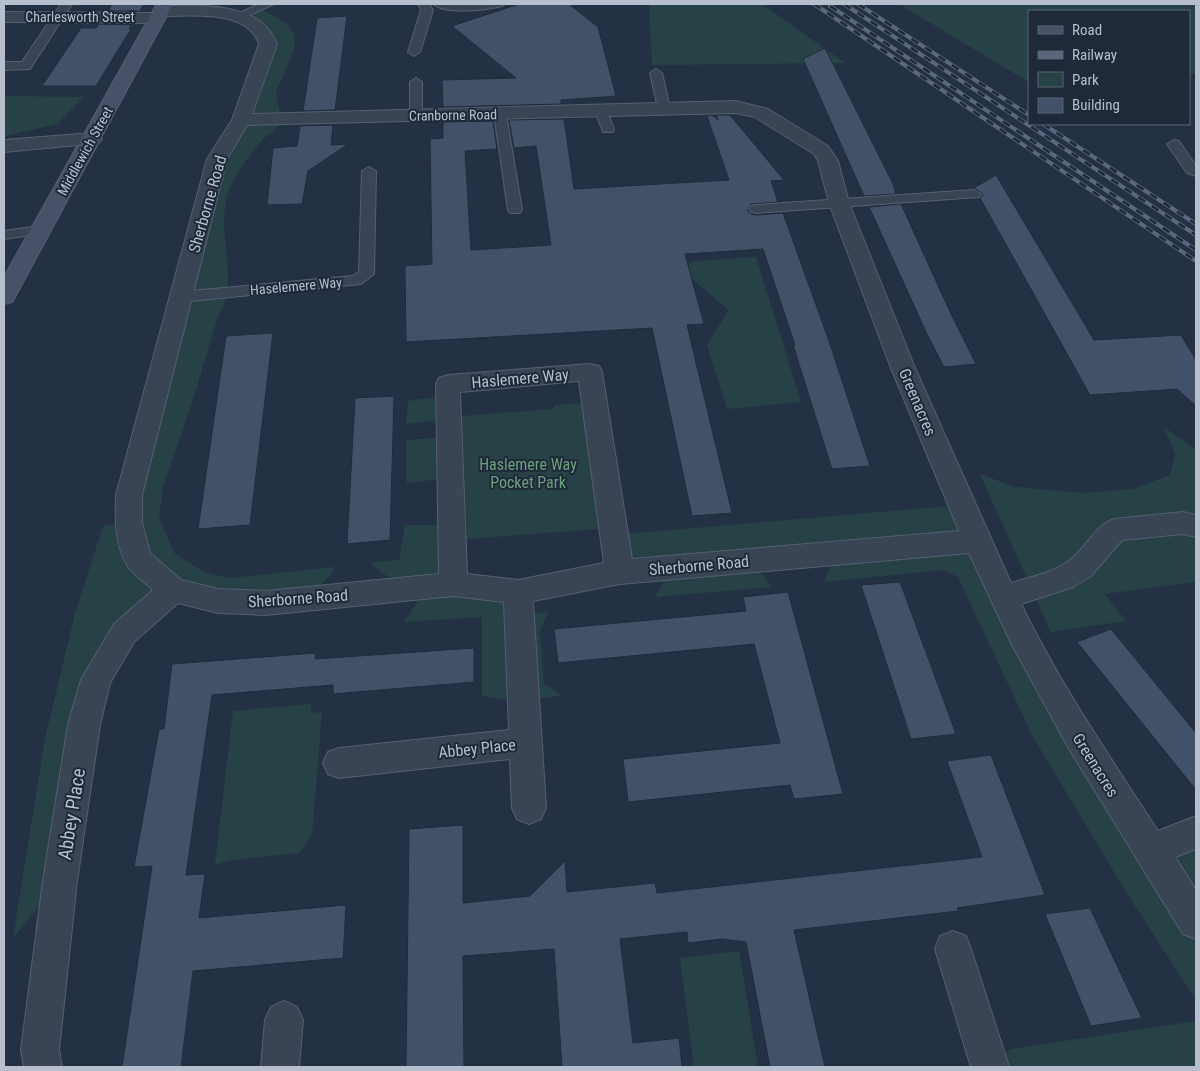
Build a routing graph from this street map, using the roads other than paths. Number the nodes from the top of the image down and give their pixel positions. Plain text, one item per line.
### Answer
1 (66, 4) edge
2 (268, 4) edge
3 (424, 4) edge
4 (439, 4) edge
5 (498, 4) edge
6 (244, 10) edge
7 (161, 11) edge
8 (4, 17) edge
9 (56, 18) junction
10 (414, 52) dead end
11 (4, 66) edge
12 (656, 73) dead end
13 (416, 82) dead end
14 (664, 108) junction
15 (601, 111) junction
16 (500, 114) junction
17 (416, 115) junction
18 (241, 120) junction
19 (608, 129) dead end
20 (92, 139) junction
21 (1174, 144) dead end
22 (4, 146) edge
23 (369, 171) dead end
24 (1196, 172) edge
25 (974, 194) dead end
26 (839, 203) junction
27 (756, 209) dead end
28 (514, 210) dead end
29 (40, 230) junction
30 (4, 235) edge
31 (4, 297) edge
32 (180, 297) junction
33 (1196, 526) edge
34 (977, 541) junction
35 (620, 572) junction
36 (453, 584) junction
37 (173, 590) junction
38 (518, 592) junction
39 (1003, 598) junction
40 (526, 743) junction
41 (339, 763) dead end
42 (529, 808) dead end
43 (1196, 832) edge
44 (1150, 851) junction
45 (1196, 921) edge
46 (953, 949) dead end
47 (284, 1020) dead end
48 (43, 1067) edge
49 (280, 1067) edge
50 (990, 1067) edge

1 - 9 lane
2 - 6 lane
3 - 10 lane
4 - 5 lane
6 - 7 street, Sherborne Road
6 - 18 street, Sherborne Road
7 - 9 street, Charlesworth Street
7 - 20 main road, Middlewich Street
8 - 9 street, Charlesworth Street
9 - 11 lane
12 - 14 lane
13 - 17 lane
14 - 15 street, Cranborne Road
14 - 26 street, Greenacres
15 - 16 street, Cranborne Road
15 - 19 lane
16 - 17 street, Cranborne Road
16 - 28 lane
17 - 18 street, Cranborne Road
18 - 32 street, Sherborne Road
20 - 22 street
20 - 29 main road, Middlewich Street
21 - 24 lane
23 - 32 lane, Haselemere Way
25 - 26 lane
26 - 27 lane
26 - 34 street, Greenacres
29 - 30 lane
29 - 31 main road, Middlewich Street
32 - 37 street, Sherborne Road
33 - 39 street
34 - 35 street, Sherborne Road
34 - 39 street, Greenacres
35 - 36 street, Haslemere Way
35 - 38 street, Sherborne Road
36 - 37 street, Sherborne Road
36 - 38 street, Sherborne Road
37 - 48 street, Abbey Place
38 - 40 street, Abbey Place
39 - 44 street, Greenacres
40 - 41 street, Abbey Place
40 - 42 street, Abbey Place
43 - 44 street
44 - 45 street, Greenacres
46 - 50 street
47 - 49 street

